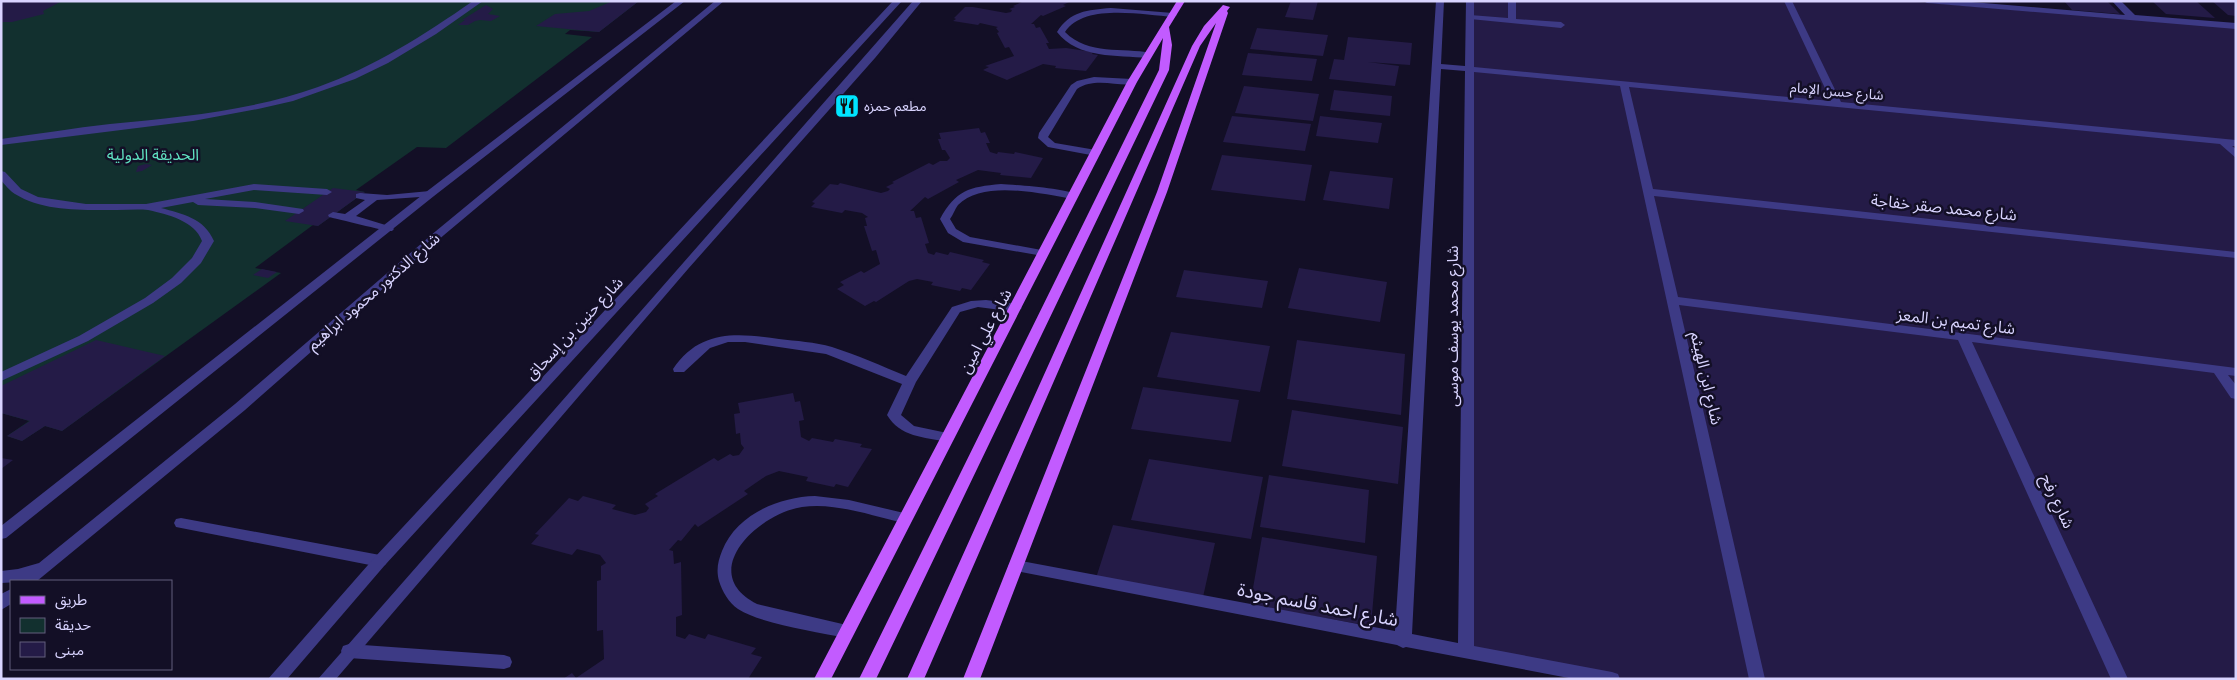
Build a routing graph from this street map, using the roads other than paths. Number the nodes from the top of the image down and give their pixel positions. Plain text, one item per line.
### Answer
1 (479, 1) edge
2 (681, 1) edge
3 (720, 1) edge
4 (898, 1) edge
5 (918, 1) edge
6 (1180, 1) edge
7 (1440, 1) edge
8 (1470, 1) edge
9 (1512, 1) edge
10 (1788, 1) edge
11 (1926, 1) edge
12 (2116, 1) edge
13 (1136, 2) edge
14 (1227, 4) edge
15 (1131, 11) junction
16 (1173, 15) junction
17 (1470, 17) junction
18 (2133, 18) junction
19 (1512, 20) junction
20 (1561, 25) dead end
21 (2236, 26) edge
22 (1166, 29) junction
23 (1148, 54) junction
24 (1436, 66) junction
25 (1470, 69) junction
26 (1132, 82) junction
27 (1624, 84) junction
28 (1838, 105) junction
29 (1, 142) edge
30 (2223, 142) junction
31 (2236, 143) edge
32 (1096, 153) junction
33 (2236, 155) edge
34 (1, 174) edge
35 (300, 189) junction
36 (328, 192) dead end
37 (1648, 192) junction
38 (430, 194) junction
39 (360, 196) dead end
40 (1073, 196) junction
41 (374, 198) junction
42 (180, 202) junction
43 (146, 207) junction
44 (273, 208) junction
45 (299, 211) dead end
46 (333, 215) dead end
47 (348, 217) junction
48 (388, 229) junction
49 (1043, 253) junction
50 (2236, 255) edge
51 (1672, 300) junction
52 (1016, 308) junction
53 (1964, 339) junction
54 (679, 369) dead end
55 (2218, 370) junction
56 (2236, 372) edge
57 (1, 377) edge
58 (909, 382) junction
59 (2236, 395) edge
60 (947, 437) junction
61 (904, 518) junction
62 (180, 523) dead end
63 (1, 534) edge
64 (380, 561) junction
65 (47, 564) junction
66 (1016, 566) junction
67 (1, 577) edge
68 (28, 580) edge
69 (846, 631) junction
70 (1403, 640) junction
71 (349, 650) junction
72 (1466, 652) junction
73 (504, 662) dead end
74 (276, 679) edge
75 (326, 679) edge
76 (822, 679) edge
77 (868, 679) edge
78 (915, 679) edge
79 (971, 679) edge
80 (1612, 679) edge
81 (1756, 679) edge
82 (2120, 679) edge

1 - 29 street
2 - 38 street
3 - 65 street, شارع الدكتور محمود ابراهيم
4 - 64 street, شارع حنين بن إسحاق
5 - 71 street
6 - 16 main road, شارع علي امين
7 - 24 street, شارع محمد يوسف موسى
8 - 17 street, شارع محمد يوسف موسى
9 - 19 street
10 - 28 street
11 - 18 street
12 - 18 street
13 - 15 street
14 - 66 main road
14 - 78 main road
15 - 16 street
15 - 23 street
16 - 22 main road, شارع علي امين
17 - 19 street
17 - 25 street, شارع محمد يوسف موسى
18 - 21 street
19 - 20 street
22 - 23 main road, شارع علي امين
22 - 77 main road
23 - 26 main road, شارع علي امين
24 - 25 street, شارع حسن الإمام
24 - 70 street, شارع محمد يوسف موسى
25 - 27 street, شارع حسن الإمام
25 - 72 street, شارع محمد يوسف موسى
26 - 32 main road, شارع علي امين
26 - 32 street
27 - 28 street, شارع حسن الإمام
27 - 37 street, شارع ابن الهيثم
28 - 30 street, شارع حسن الإمام
30 - 31 street, شارع حسن الإمام
30 - 33 street
32 - 40 main road, شارع علي امين
34 - 43 street
35 - 36 street
35 - 42 street
35 - 44 street
37 - 50 street, شارع محمد صقر خفاجة
37 - 51 street, شارع ابن الهيثم
38 - 41 street
38 - 48 street
39 - 41 street
40 - 49 main road, شارع علي امين
40 - 49 street
41 - 47 street
42 - 43 street
42 - 44 street
43 - 57 street
44 - 45 street
46 - 47 street
47 - 48 street
48 - 63 street
49 - 52 main road, شارع علي امين
51 - 53 street, شارع تميم بن المعز
51 - 81 street, شارع ابن الهيثم
52 - 58 street
52 - 60 main road, شارع علي امين
53 - 55 street, شارع تميم بن المعز
53 - 82 street, شارع رفح
54 - 58 street
55 - 56 street, شارع تميم بن المعز
55 - 59 street
58 - 60 street
60 - 61 main road, شارع علي امين
61 - 69 main road, شارع علي امين
61 - 69 street
62 - 64 street
64 - 74 street, شارع حنين بن إسحاق
65 - 67 street
65 - 68 street, شارع الدكتور محمود ابراهيم
66 - 70 street, شارع احمد قاسم جودة
66 - 79 main road
69 - 76 main road, شارع علي امين
70 - 72 street, شارع احمد قاسم جودة
71 - 73 street
71 - 75 street
72 - 80 street, شارع احمد قاسم جودة

